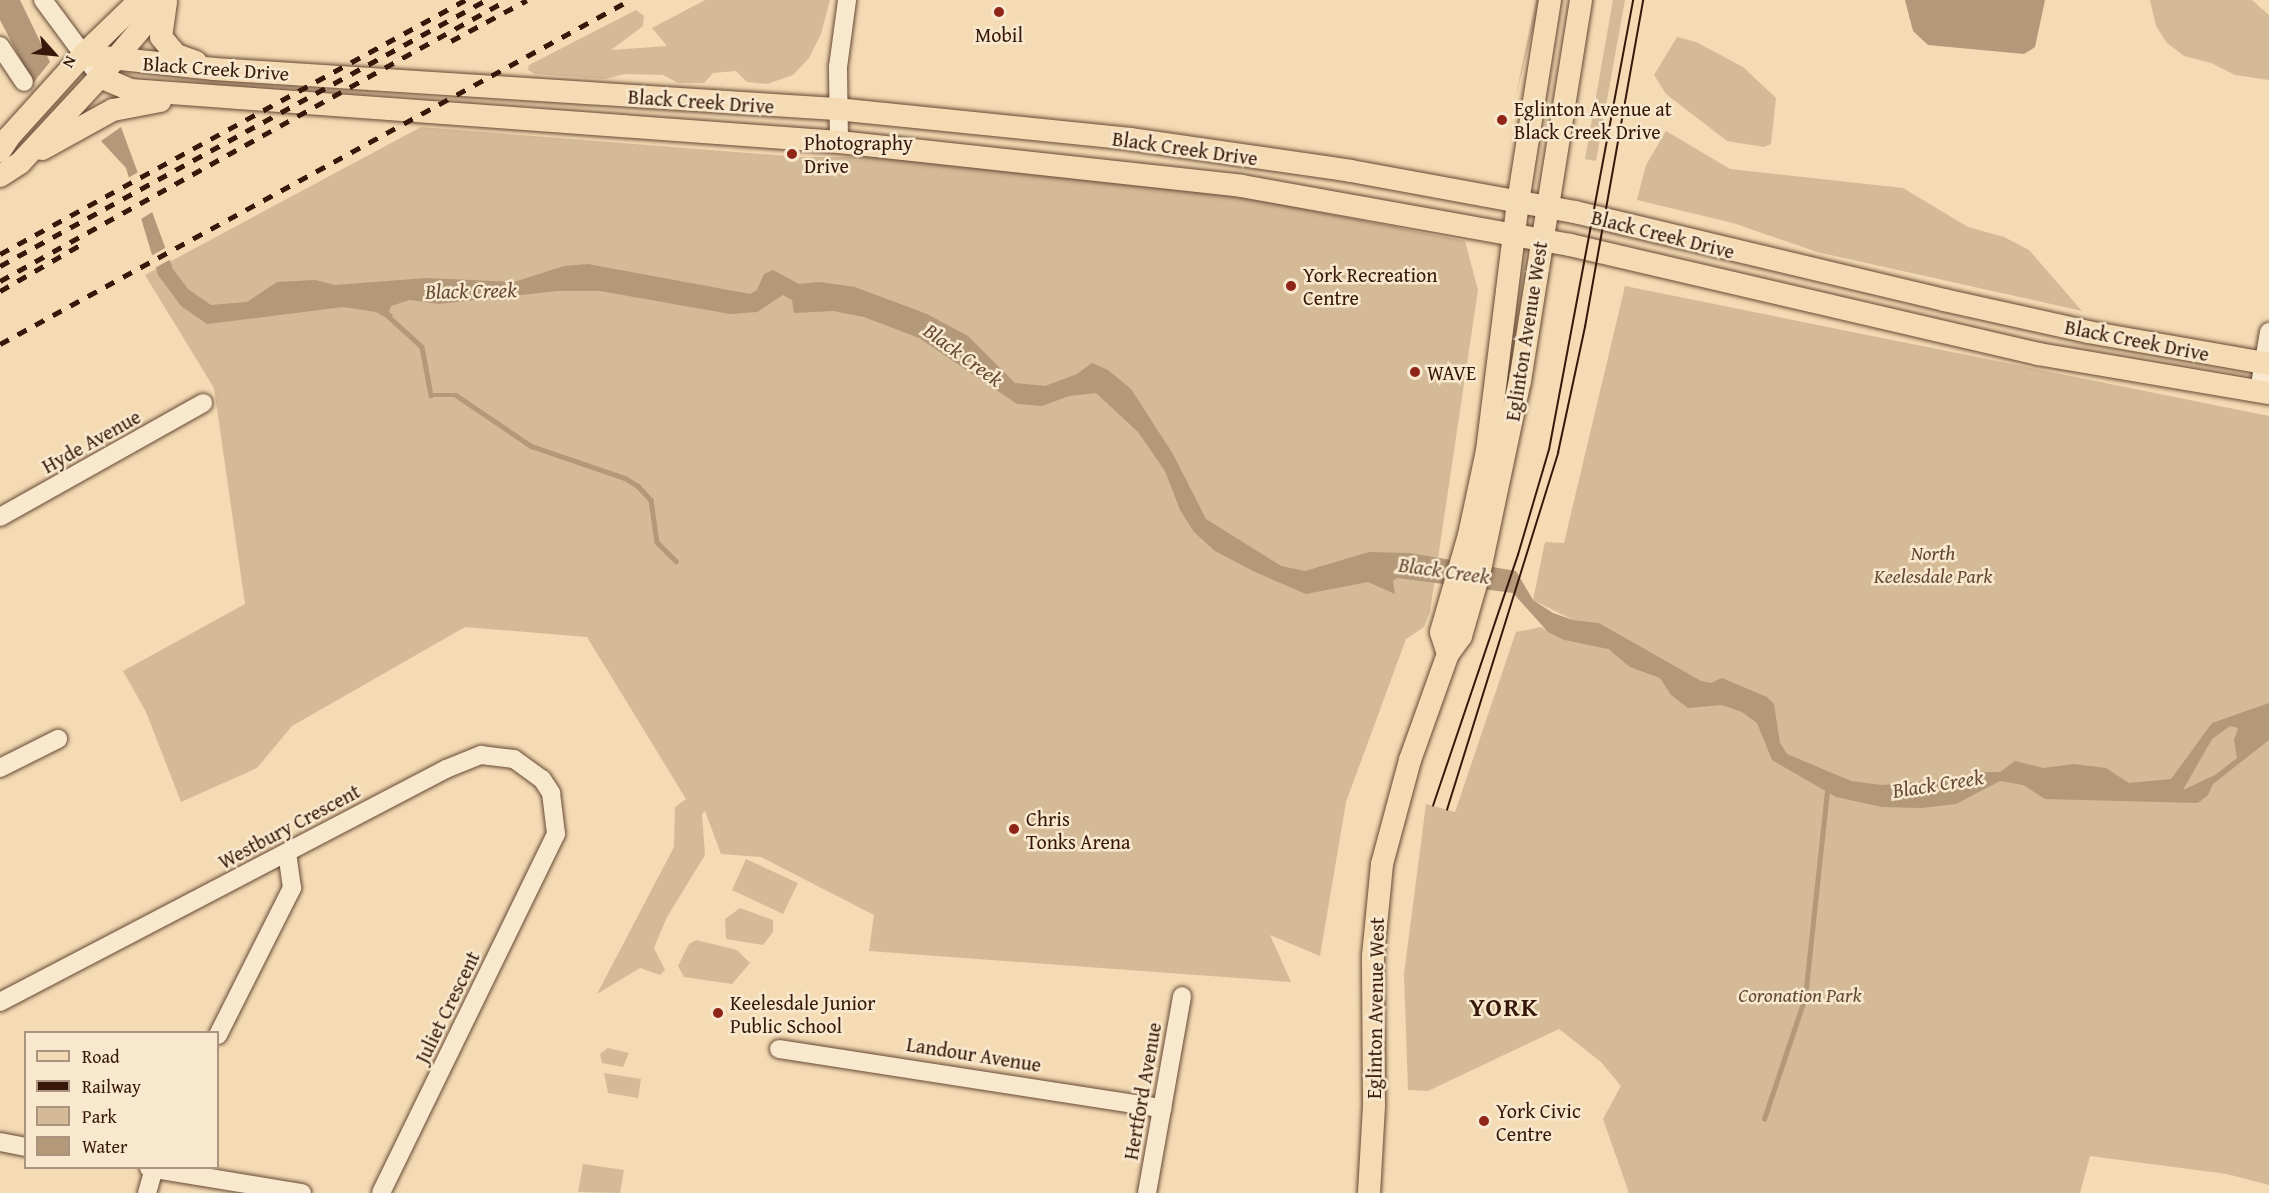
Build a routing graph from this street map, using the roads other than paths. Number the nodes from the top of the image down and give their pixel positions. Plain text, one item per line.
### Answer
1 (43, 0) edge
2 (140, 0) edge
3 (166, 0) edge
4 (847, 0) edge
5 (1550, 0) edge
6 (1581, 0) edge
7 (0, 46) edge
8 (100, 62) junction
9 (214, 69) junction
10 (24, 82) dead end
11 (209, 96) junction
12 (836, 109) junction
13 (838, 142) junction
14 (0, 152) edge
15 (20, 163) junction
16 (0, 176) edge
17 (1518, 202) junction
18 (1546, 207) junction
19 (1514, 233) junction
20 (1541, 239) junction
21 (2269, 332) edge
22 (2267, 363) edge
23 (2264, 392) edge
24 (203, 403) dead end
25 (0, 517) edge
26 (1479, 534) junction
27 (58, 739) dead end
28 (0, 768) edge
29 (554, 842) joint
30 (286, 853) junction
31 (1182, 996) dead end
32 (0, 1002) edge
33 (219, 1033) edge
34 (779, 1049) dead end
35 (1162, 1108) junction
36 (0, 1142) edge
37 (24, 1147) edge
38 (154, 1169) edge
39 (160, 1169) edge
40 (147, 1193) edge
41 (302, 1193) edge
42 (381, 1193) edge
43 (1147, 1193) edge
44 (1369, 1193) edge

1 - 8 street
2 - 8 main road
3 - 8 main road
3 - 9 main road
4 - 12 street
5 - 17 main road, Eglinton Avenue West
6 - 18 main road, Eglinton Avenue West
7 - 10 street
8 - 9 main road, Black Creek Drive
8 - 11 main road, Black Creek Drive
8 - 14 main road
8 - 15 main road
9 - 12 main road, Black Creek Drive
11 - 13 main road, Black Creek Drive
11 - 15 main road
12 - 13 street
12 - 17 main road, Black Creek Drive
13 - 19 main road, Black Creek Drive
15 - 16 main road
17 - 18 main road, Black Creek Drive
17 - 19 main road, Eglinton Avenue West
18 - 20 main road, Eglinton Avenue West
18 - 22 main road, Black Creek Drive
19 - 20 main road, Black Creek Drive
19 - 26 main road, Eglinton Avenue West
20 - 23 main road, Black Creek Drive
20 - 26 main road, Eglinton Avenue West
21 - 22 street
22 - 23 street
24 - 25 street, Hyde Avenue
26 - 44 main road, Eglinton Avenue West
27 - 28 street
29 - 30 street, Westbury Crescent
29 - 42 street, Juliet Crescent
30 - 32 street, Westbury Crescent
30 - 33 street
31 - 35 street, Hertford Avenue
34 - 35 street, Landour Avenue
35 - 43 street, Hertford Avenue
36 - 37 street
38 - 40 street
39 - 41 street

